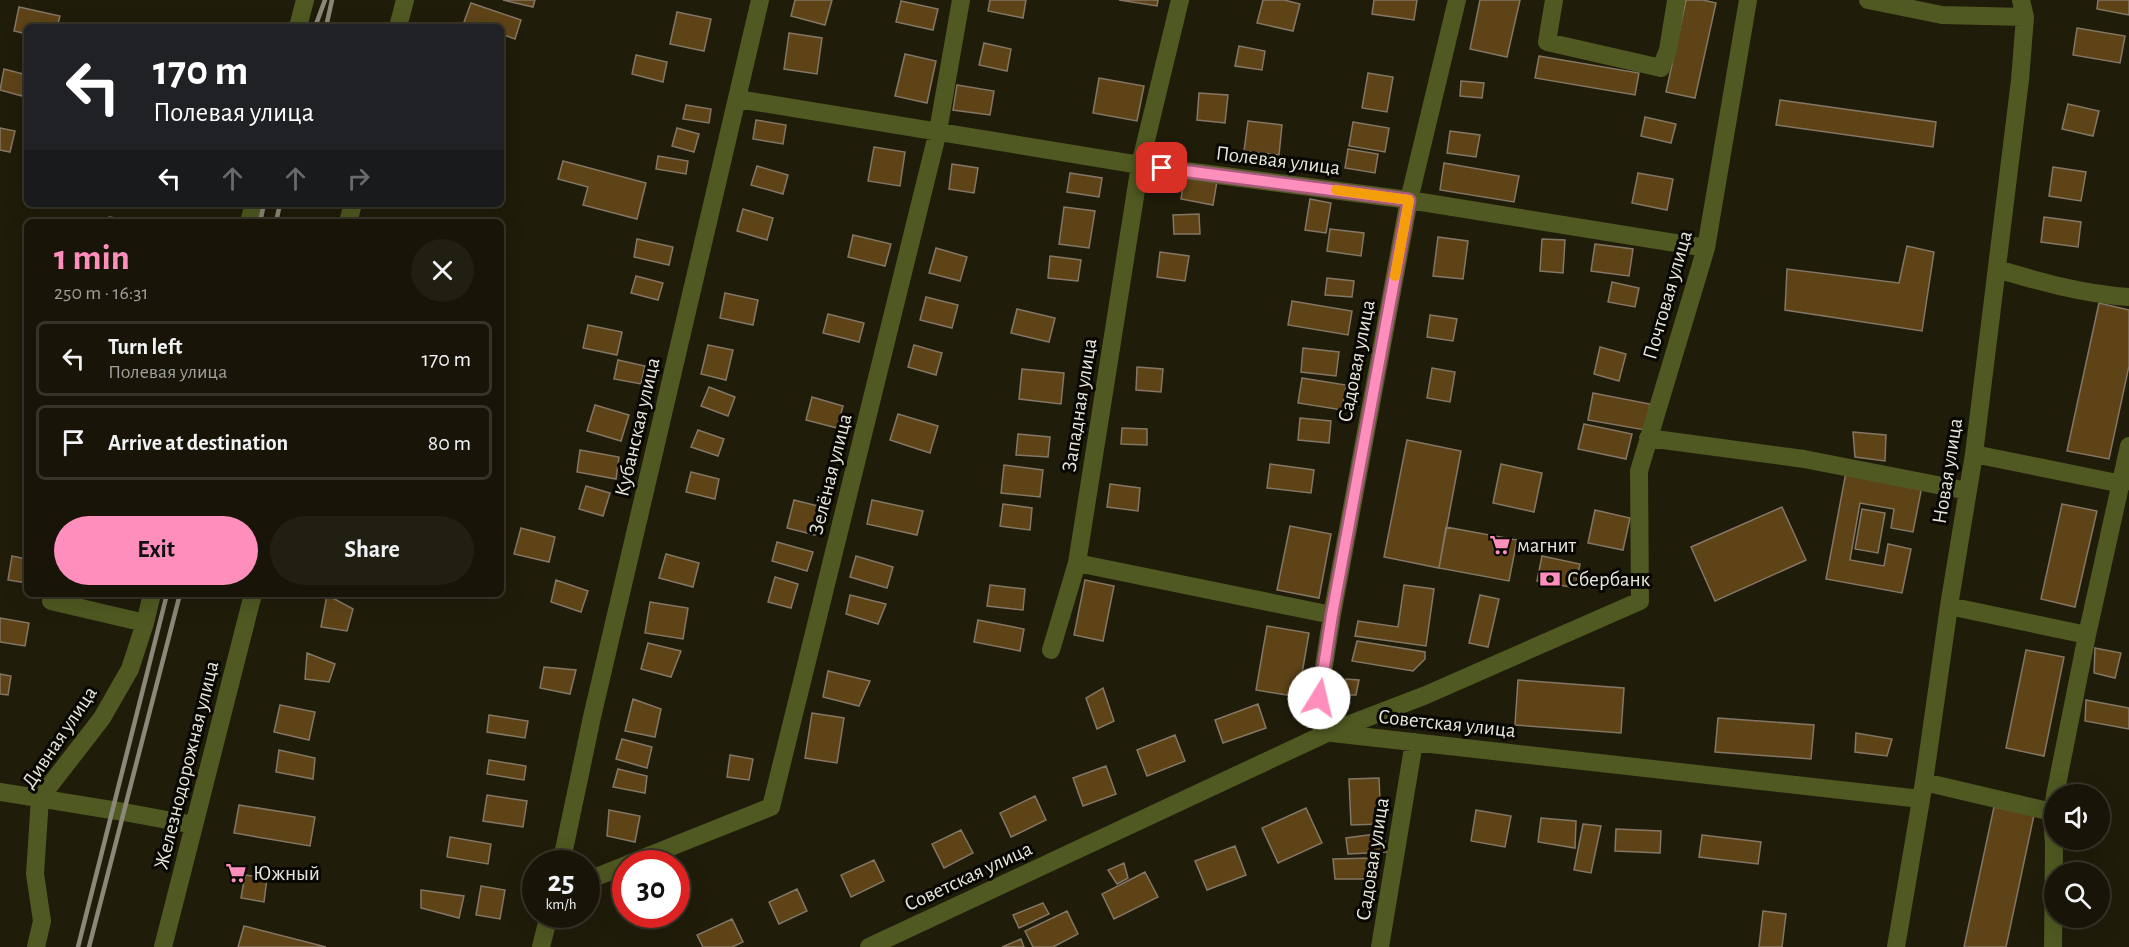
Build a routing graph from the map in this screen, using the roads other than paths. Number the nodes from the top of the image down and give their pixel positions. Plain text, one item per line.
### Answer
1 (305, 0) edge
2 (405, 0) edge
3 (760, 0) edge
4 (961, 0) edge
5 (1180, 0) edge
6 (1457, 0) edge
7 (1554, 0) edge
8 (1748, 0) edge
9 (1868, 0) edge
10 (1676, 1) edge
11 (2023, 9) edge
12 (299, 24) edge
13 (399, 24) edge
14 (738, 99) junction
15 (938, 131) junction
16 (1140, 165) junction
17 (1409, 200) junction
18 (1706, 248) junction
19 (1997, 269) junction
20 (2129, 297) edge
21 (1648, 438) junction
22 (2129, 446) edge
23 (1974, 454) junction
24 (2121, 484) junction
25 (1968, 491) junction
26 (1077, 563) junction
27 (151, 597) edge
28 (252, 597) edge
29 (51, 601) dead end
30 (1949, 606) junction
31 (1332, 615) junction
32 (145, 623) junction
33 (2087, 635) junction
34 (1051, 650) dead end
35 (1328, 733) junction
36 (1414, 742) junction
37 (2057, 784) edge
38 (1922, 791) junction
39 (0, 792) edge
40 (40, 798) junction
41 (2044, 800) edge
42 (194, 825) junction
43 (564, 850) edge
44 (664, 850) edge
45 (2054, 850) edge
46 (546, 928) edge
47 (36, 947) edge
48 (163, 947) edge
49 (541, 947) edge
50 (869, 947) edge
51 (1380, 947) edge
52 (1896, 947) edge
53 (2053, 947) edge

1 - 12 street
2 - 13 street
3 - 14 street, Кубанская улица
4 - 15 street, Зелёная улица
5 - 16 street, Западная улица
6 - 17 street, Садовая улица
7 - 10 street
8 - 18 street, Почтовая улица
9 - 11 street
11 - 19 street, Новая улица
14 - 15 street, Полевая улица
14 - 43 street, Кубанская улица
15 - 16 street, Полевая улица
15 - 44 street, Зелёная улица
16 - 17 street, Полевая улица
16 - 26 street, Западная улица
17 - 18 street, Полевая улица
17 - 31 street, Садовая улица
18 - 21 street, Почтовая улица
19 - 20 street
19 - 23 street, Новая улица
21 - 25 street
21 - 35 street, Почтовая улица
22 - 24 street
23 - 24 street
23 - 25 street, Новая улица
24 - 33 street
25 - 30 street, Новая улица
26 - 31 street
26 - 34 street, Западная улица
27 - 32 street, Дивная улица
28 - 42 street, Железнодорожная улица
29 - 32 street
30 - 33 street
30 - 38 street, Новая улица
31 - 35 street, Садовая улица
32 - 40 street, Дивная улица
33 - 37 street
35 - 36 street, Советская улица
35 - 50 street, Советская улица
36 - 38 street, Советская улица
36 - 51 street, Садовая улица
38 - 41 street, Советская улица
38 - 52 street, Новая улица
39 - 40 street
40 - 42 street
40 - 47 street, Дивная улица
42 - 48 street, Железнодорожная улица
45 - 53 street
46 - 49 street

